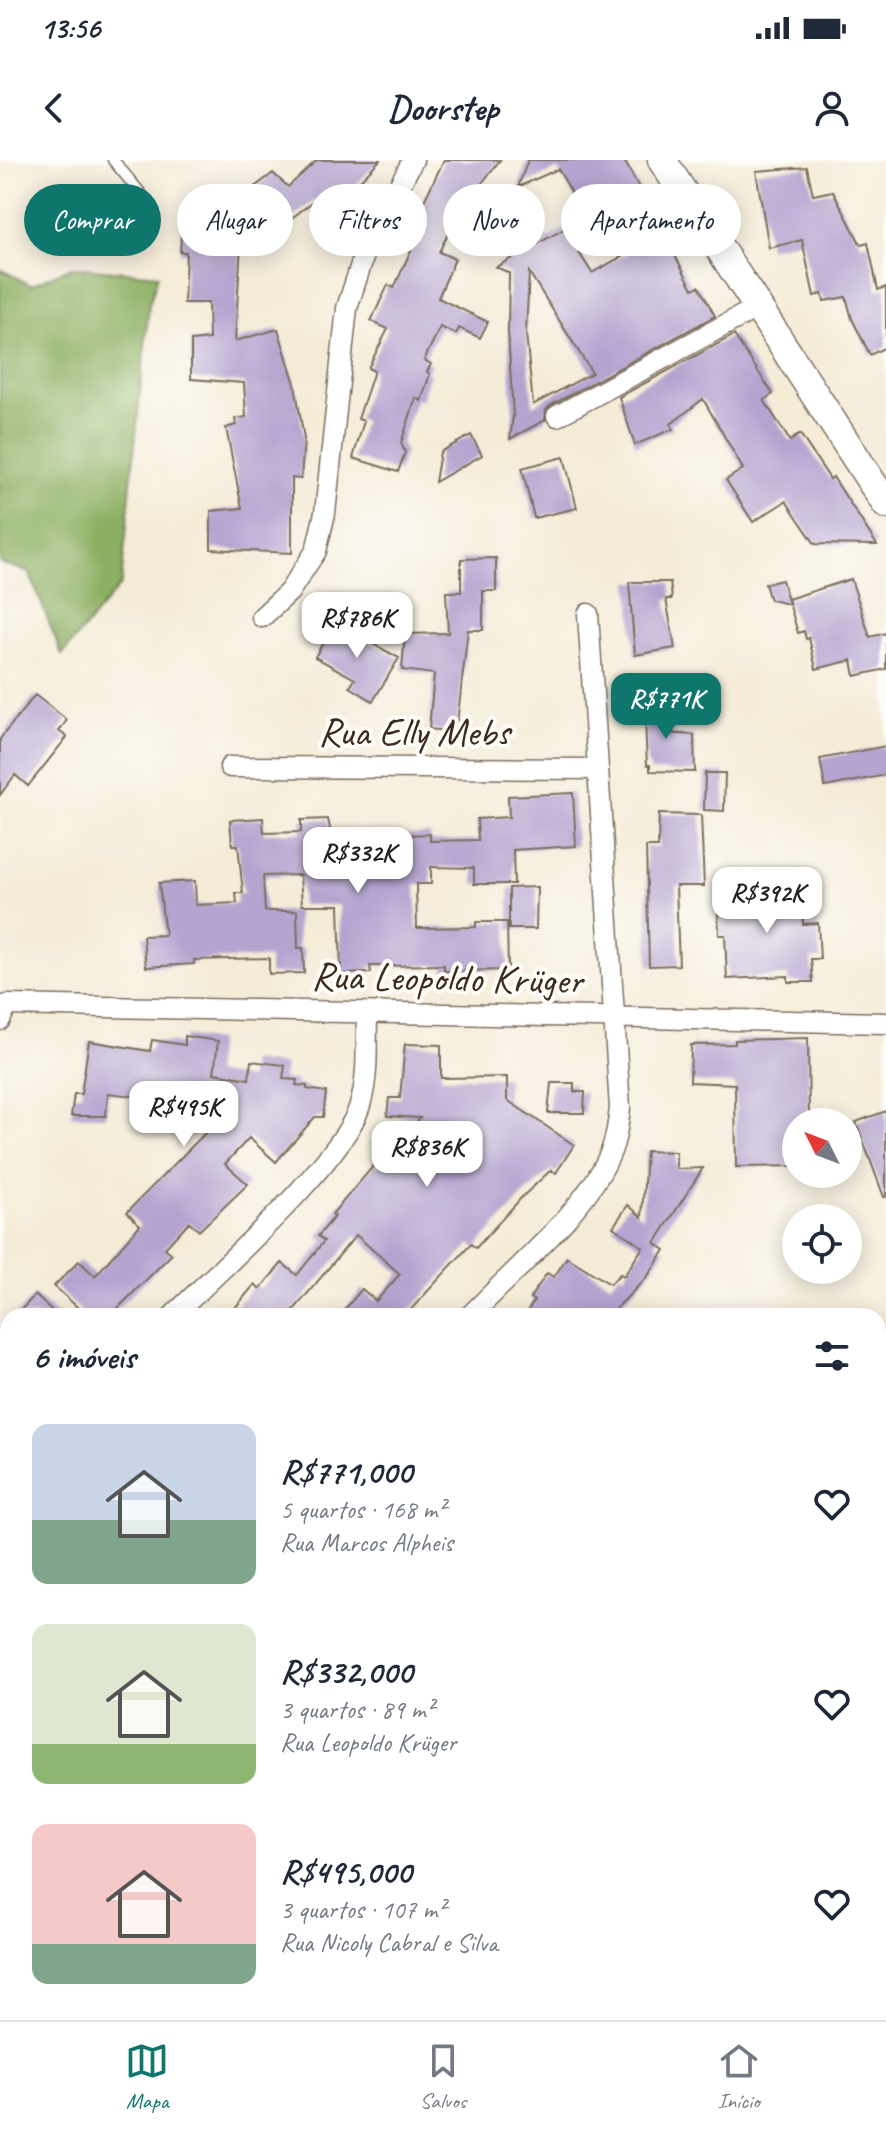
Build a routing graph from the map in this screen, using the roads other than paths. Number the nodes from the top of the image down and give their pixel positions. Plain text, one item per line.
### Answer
1 (113, 160) edge
2 (413, 160) edge
3 (662, 160) edge
4 (133, 184) edge
5 (758, 307) junction
6 (557, 416) dead end
7 (886, 504) edge
8 (588, 614) dead end
9 (262, 617) dead end
10 (230, 767) dead end
11 (598, 769) junction
12 (3, 1012) edge
13 (367, 1013) junction
14 (614, 1017) junction
15 (886, 1023) edge
16 (181, 1308) edge
17 (478, 1308) edge

1 - 4 lane
2 - 9 street
3 - 5 main road
5 - 6 street
5 - 7 main road
8 - 11 street
10 - 11 street, Rua Elly Mebs
11 - 14 street
12 - 13 street, Rua Leopoldo Krüger
13 - 14 street, Rua Leopoldo Krüger
13 - 16 street
14 - 15 street, Rua Leopoldo Krüger
14 - 17 street

